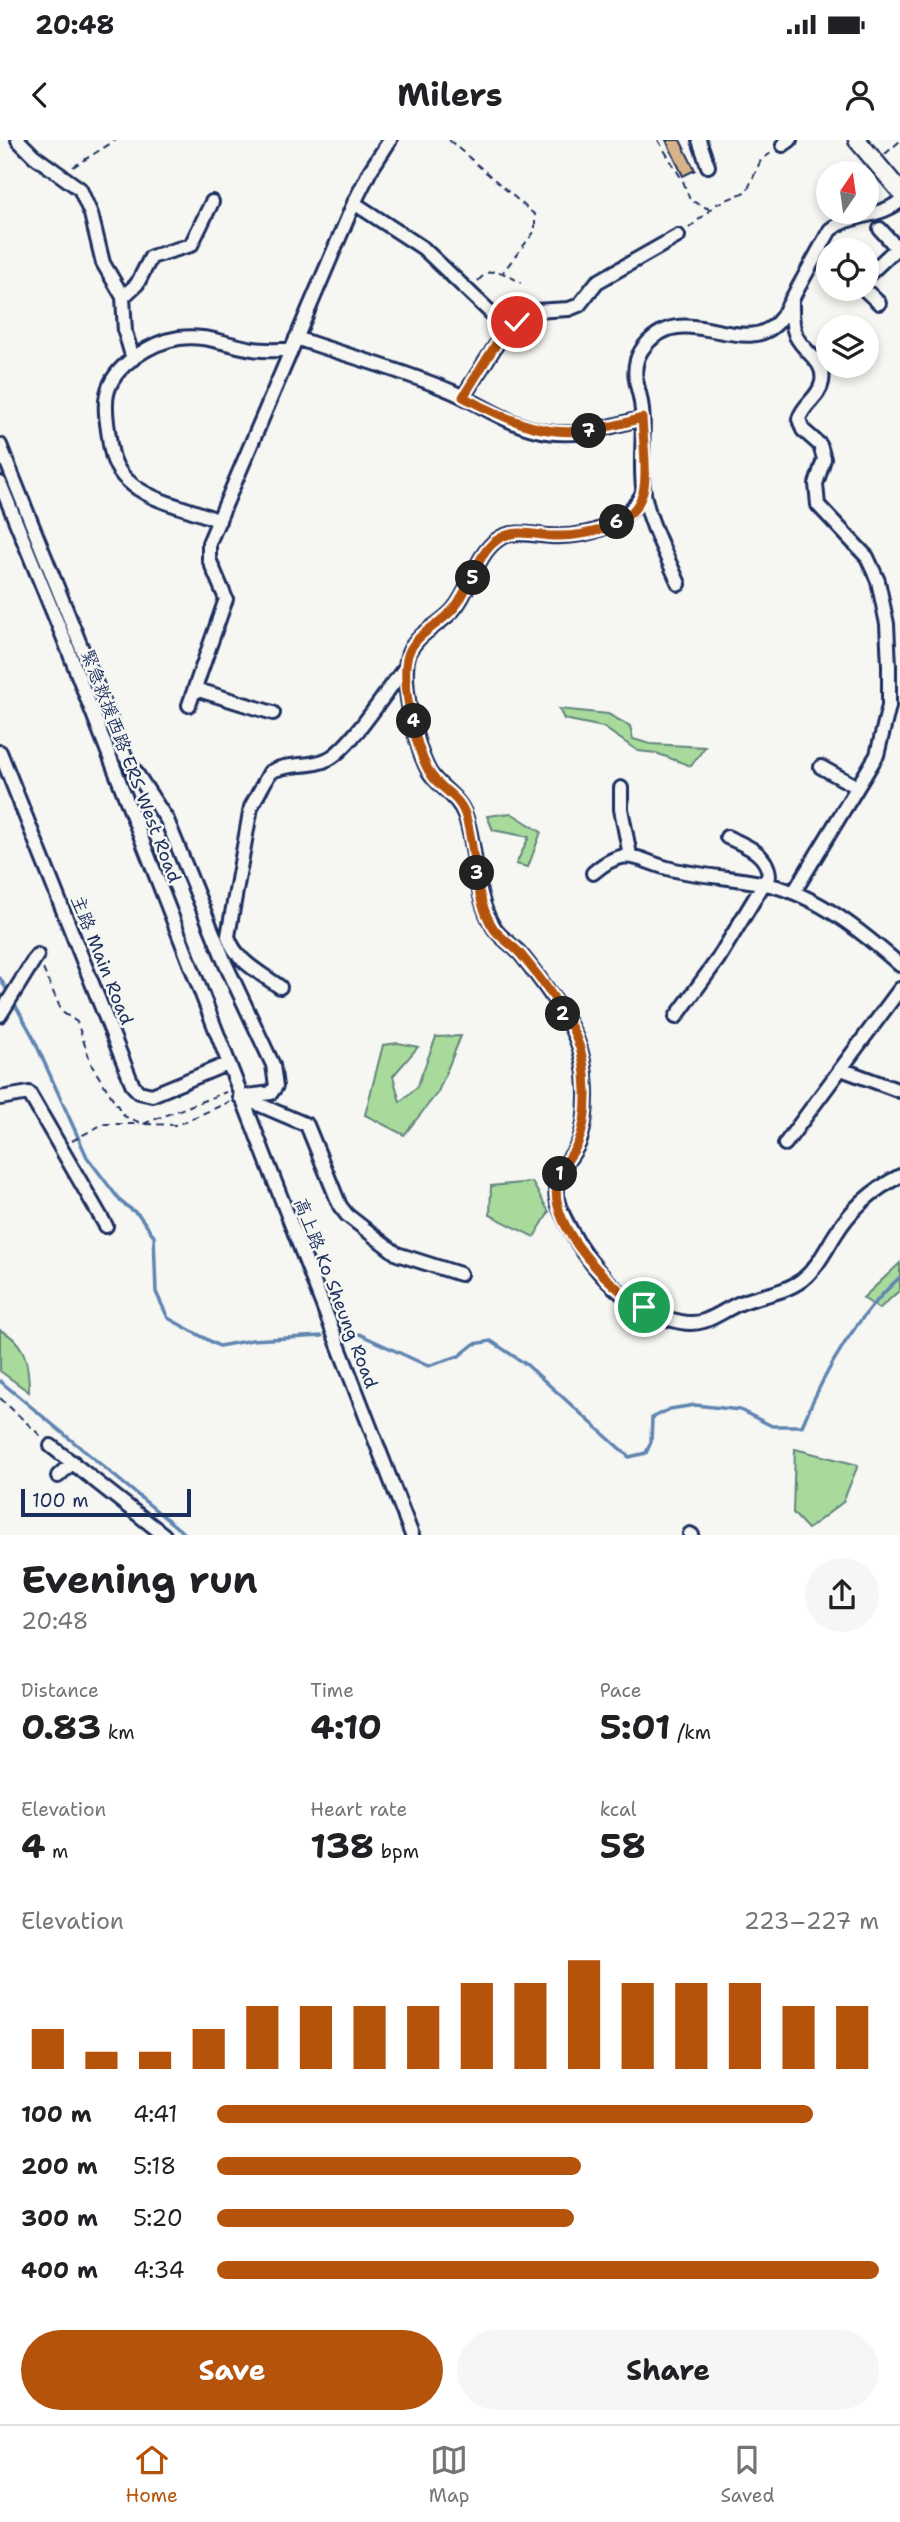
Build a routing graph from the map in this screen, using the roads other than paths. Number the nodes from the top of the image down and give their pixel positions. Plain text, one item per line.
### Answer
1 (18, 140) edge
2 (390, 140) edge
3 (699, 140) edge
4 (857, 140) edge
5 (708, 166) dead end
6 (900, 191) edge
7 (900, 201) edge
8 (212, 202) dead end
9 (354, 203) junction
10 (880, 229) dead end
11 (678, 236) road end
12 (898, 246) edge
13 (879, 264) edge
14 (123, 298) junction
15 (792, 298) junction
16 (508, 329) junction
17 (293, 344) junction
18 (133, 359) junction
19 (463, 397) junction
20 (642, 418) junction
21 (0, 445) edge
22 (0, 483) edge
23 (644, 492) junction
24 (219, 521) junction
25 (679, 584) dead end
26 (406, 667) junction
27 (195, 689) junction
28 (189, 705) dead end
29 (273, 713) dead end
30 (0, 752) edge
31 (821, 767) dead end
32 (857, 787) junction
33 (621, 788) dead end
34 (727, 837) dead end
35 (630, 855) junction
36 (593, 873) dead end
37 (766, 884) junction
38 (794, 892) junction
39 (37, 955) dead end
40 (900, 965) edge
41 (280, 987) dead end
42 (900, 989) edge
43 (0, 1015) edge
44 (676, 1017) dead end
45 (227, 1064) junction
46 (841, 1069) junction
47 (900, 1091) edge
48 (240, 1097) junction
49 (0, 1098) edge
50 (785, 1144) dead end
51 (900, 1176) edge
52 (106, 1226) dead end
53 (460, 1274) dead end
54 (51, 1446) road end
55 (72, 1462) junction
56 (58, 1476) dead end
57 (164, 1535) edge
58 (412, 1535) edge

1 - 14 street
2 - 9 street
3 - 5 street
4 - 6 main road
7 - 15 street
8 - 14 street
9 - 16 street
9 - 17 street
10 - 12 street
11 - 16 street
12 - 13 street
14 - 18 street
15 - 20 street
15 - 32 street
16 - 19 street
17 - 18 street
17 - 19 street
17 - 24 street
18 - 24 street
19 - 20 street
20 - 23 street
21 - 48 street
22 - 45 street, 緊急救援西路 ERS West Road
23 - 25 street
23 - 26 street
24 - 27 street
26 - 41 street
26 - 51 street
27 - 28 street
27 - 29 street
30 - 45 street, 主路 Main Road
31 - 32 street
32 - 38 street
33 - 35 street
34 - 37 street
35 - 36 street
35 - 37 street
37 - 38 street
37 - 44 street
38 - 40 street
39 - 43 street
42 - 46 street
45 - 48 street, 高上路 Ko Sheung Road
46 - 47 street
46 - 50 street
48 - 53 street
48 - 58 street, 高上路 Ko Sheung Road
49 - 52 street
54 - 55 street
55 - 56 street
55 - 57 street

